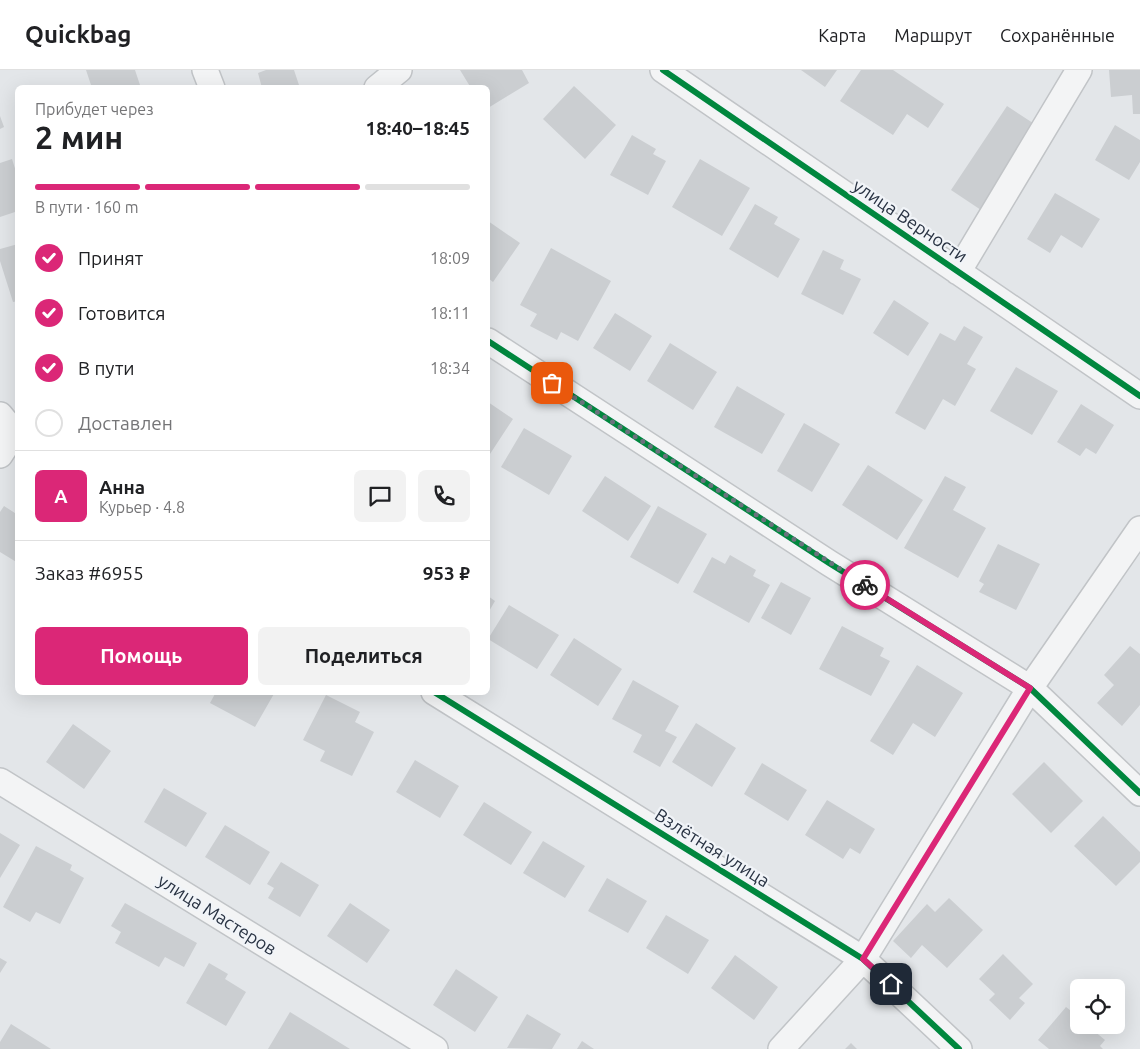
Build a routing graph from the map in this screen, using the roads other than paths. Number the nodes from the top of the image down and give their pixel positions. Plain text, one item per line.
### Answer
1 (206, 70) edge
2 (400, 70) edge
3 (663, 70) edge
4 (1079, 70) edge
5 (211, 85) edge
6 (381, 85) edge
7 (958, 272) junction
8 (490, 342) edge
9 (1140, 396) edge
10 (12, 427) edge
11 (0, 455) edge
12 (1140, 529) edge
13 (1030, 688) junction
14 (439, 695) edge
15 (0, 781) edge
16 (1140, 793) edge
17 (863, 959) junction
18 (435, 1049) edge
19 (782, 1049) edge
20 (959, 1049) edge

1 - 5 street
2 - 6 street
3 - 7 street, улица Верности
4 - 7 street
7 - 9 street, улица Верности
8 - 13 street
10 - 11 street
12 - 13 street
13 - 16 street
13 - 17 street
14 - 17 street, Взлётная улица
15 - 18 street, улица Мастеров
17 - 19 street
17 - 20 street, Взлётная улица

